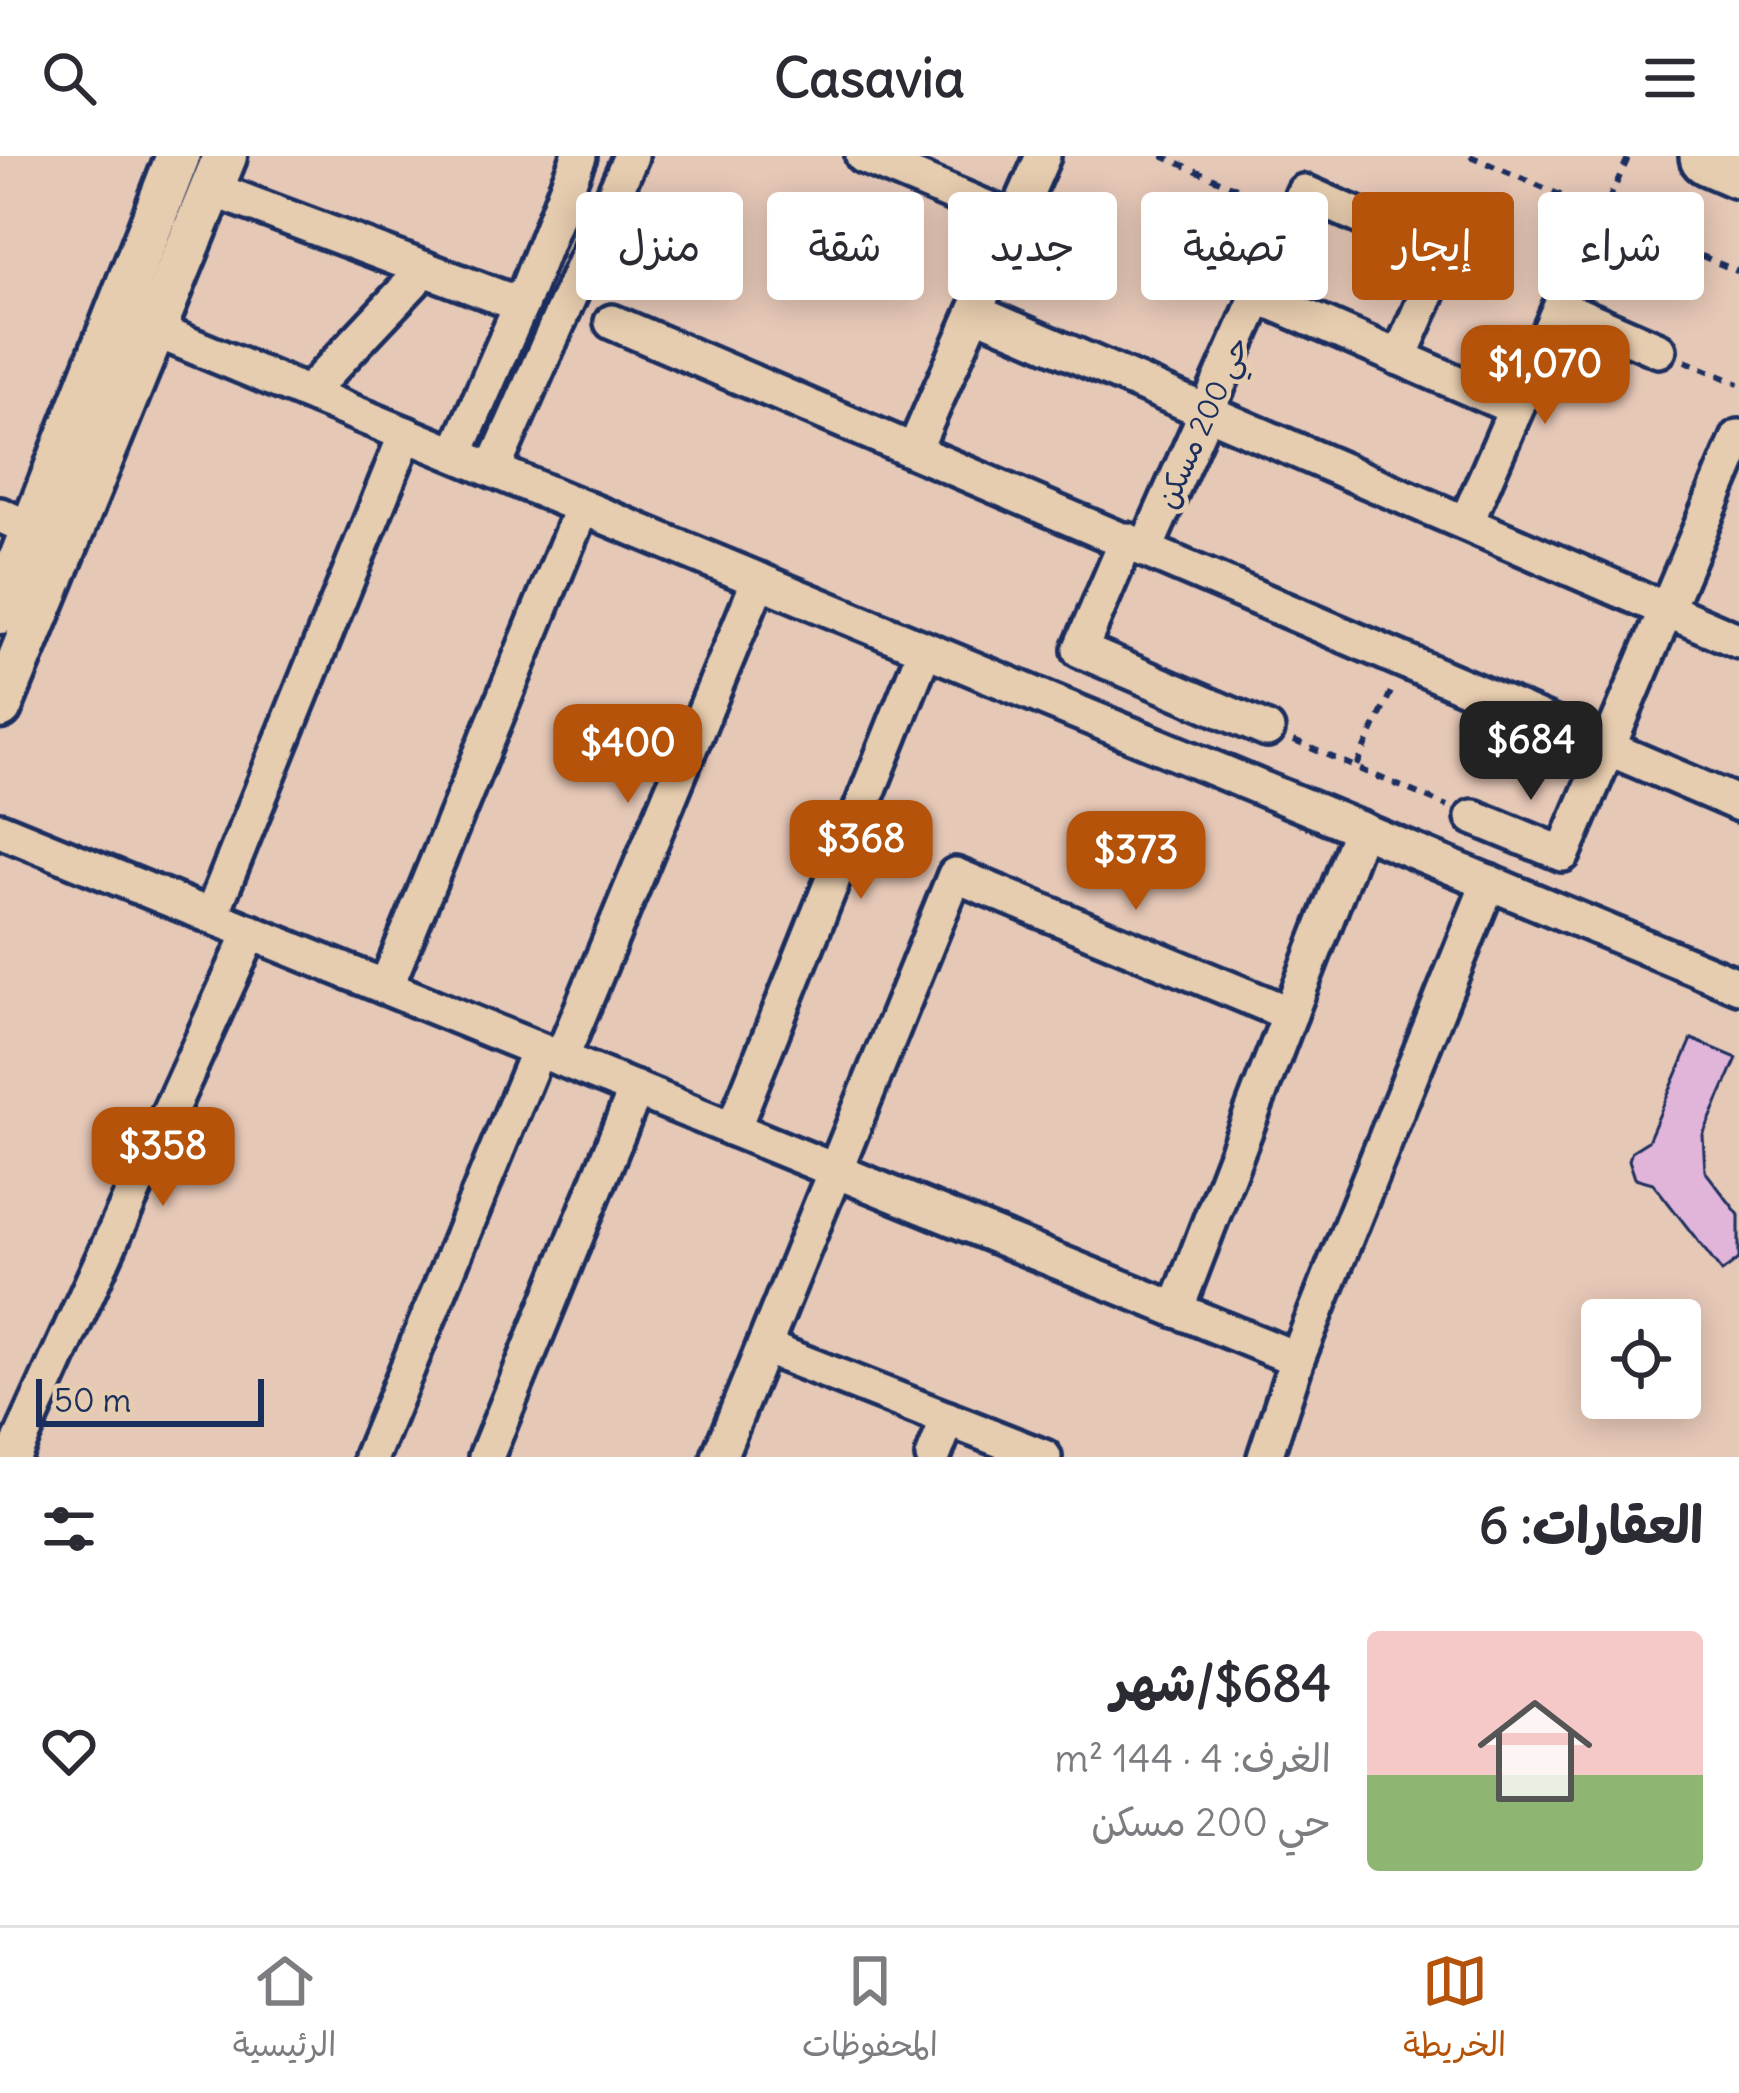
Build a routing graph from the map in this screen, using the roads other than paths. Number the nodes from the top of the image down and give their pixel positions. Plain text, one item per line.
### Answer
1 (178, 156) edge
2 (579, 156) edge
3 (632, 156) edge
4 (863, 156) edge
5 (1043, 156) edge
6 (1709, 156) edge
7 (1739, 170) edge
8 (219, 172) edge
9 (948, 192) edge
10 (1027, 192) edge
11 (1328, 213) edge
12 (425, 269) junction
13 (980, 300) edge
14 (1256, 300) edge
15 (1267, 300) edge
16 (521, 305) junction
17 (975, 311) junction
18 (612, 322) dead end
19 (157, 331) junction
20 (1659, 350) road end
21 (1399, 358) junction
22 (308, 393) junction
23 (1515, 408) junction
24 (1207, 412) junction
25 (406, 434) junction
26 (1739, 436) edge
27 (915, 448) junction
28 (456, 454) junction
29 (493, 470) junction
30 (582, 506) junction
31 (1468, 521) junction
32 (16, 523) edge
33 (1136, 544) junction
34 (759, 580) junction
35 (1666, 610) junction
36 (0, 611) edge
37 (1739, 641) edge
38 (925, 649) junction
39 (0, 707) edge
40 (1267, 730) road end
41 (1609, 748) junction
42 (1739, 804) edge
43 (1473, 817) road end
44 (1361, 829) junction
45 (0, 830) edge
46 (1489, 882) junction
47 (211, 916) junction
48 (251, 932) junction
49 (1739, 986) edge
50 (386, 987) junction
51 (1290, 1014) junction
52 (549, 1054) junction
53 (636, 1089) junction
54 (733, 1129) junction
55 (836, 1171) junction
56 (1176, 1310) junction
57 (764, 1346) junction
58 (1297, 1359) junction
59 (949, 1419) junction
60 (13, 1457) edge
61 (371, 1457) edge
62 (487, 1457) edge
63 (719, 1457) edge
64 (933, 1457) edge
65 (1044, 1457) edge
66 (1264, 1457) edge

1 - 32 street
2 - 16 street
3 - 29 street
4 - 9 street
5 - 10 street
6 - 7 highway
8 - 12 street
8 - 19 street
11 - 21 street, حي 200 مسكن
12 - 16 street
12 - 22 street
13 - 17 street
14 - 24 street, حي 200 مسكن
15 - 21 street
16 - 28 street
17 - 24 street
17 - 27 street
18 - 27 street
19 - 22 street
19 - 39 street
20 - 23 street
21 - 23 street
22 - 25 street
23 - 31 street
24 - 31 street
24 - 33 street, حي 200 مسكن
25 - 28 street
25 - 47 street
26 - 35 street
27 - 33 street
28 - 29 street
29 - 30 street
30 - 34 street
30 - 50 street
31 - 35 street
32 - 36 street
33 - 40 street, حي 200 مسكن
33 - 41 street
34 - 38 street
34 - 52 street
35 - 37 street
35 - 41 street
38 - 44 street
38 - 54 street
41 - 42 street
41 - 43 street
44 - 46 street
44 - 51 street
45 - 47 street
46 - 49 street
46 - 58 street
47 - 48 street
48 - 50 street
48 - 60 street
50 - 52 street
51 - 55 street
51 - 56 street
52 - 53 street
52 - 61 street
53 - 54 street
53 - 62 street
54 - 55 street
55 - 56 street
55 - 57 street
56 - 58 street
57 - 59 street
57 - 63 street
58 - 66 street
59 - 64 street
59 - 65 street

